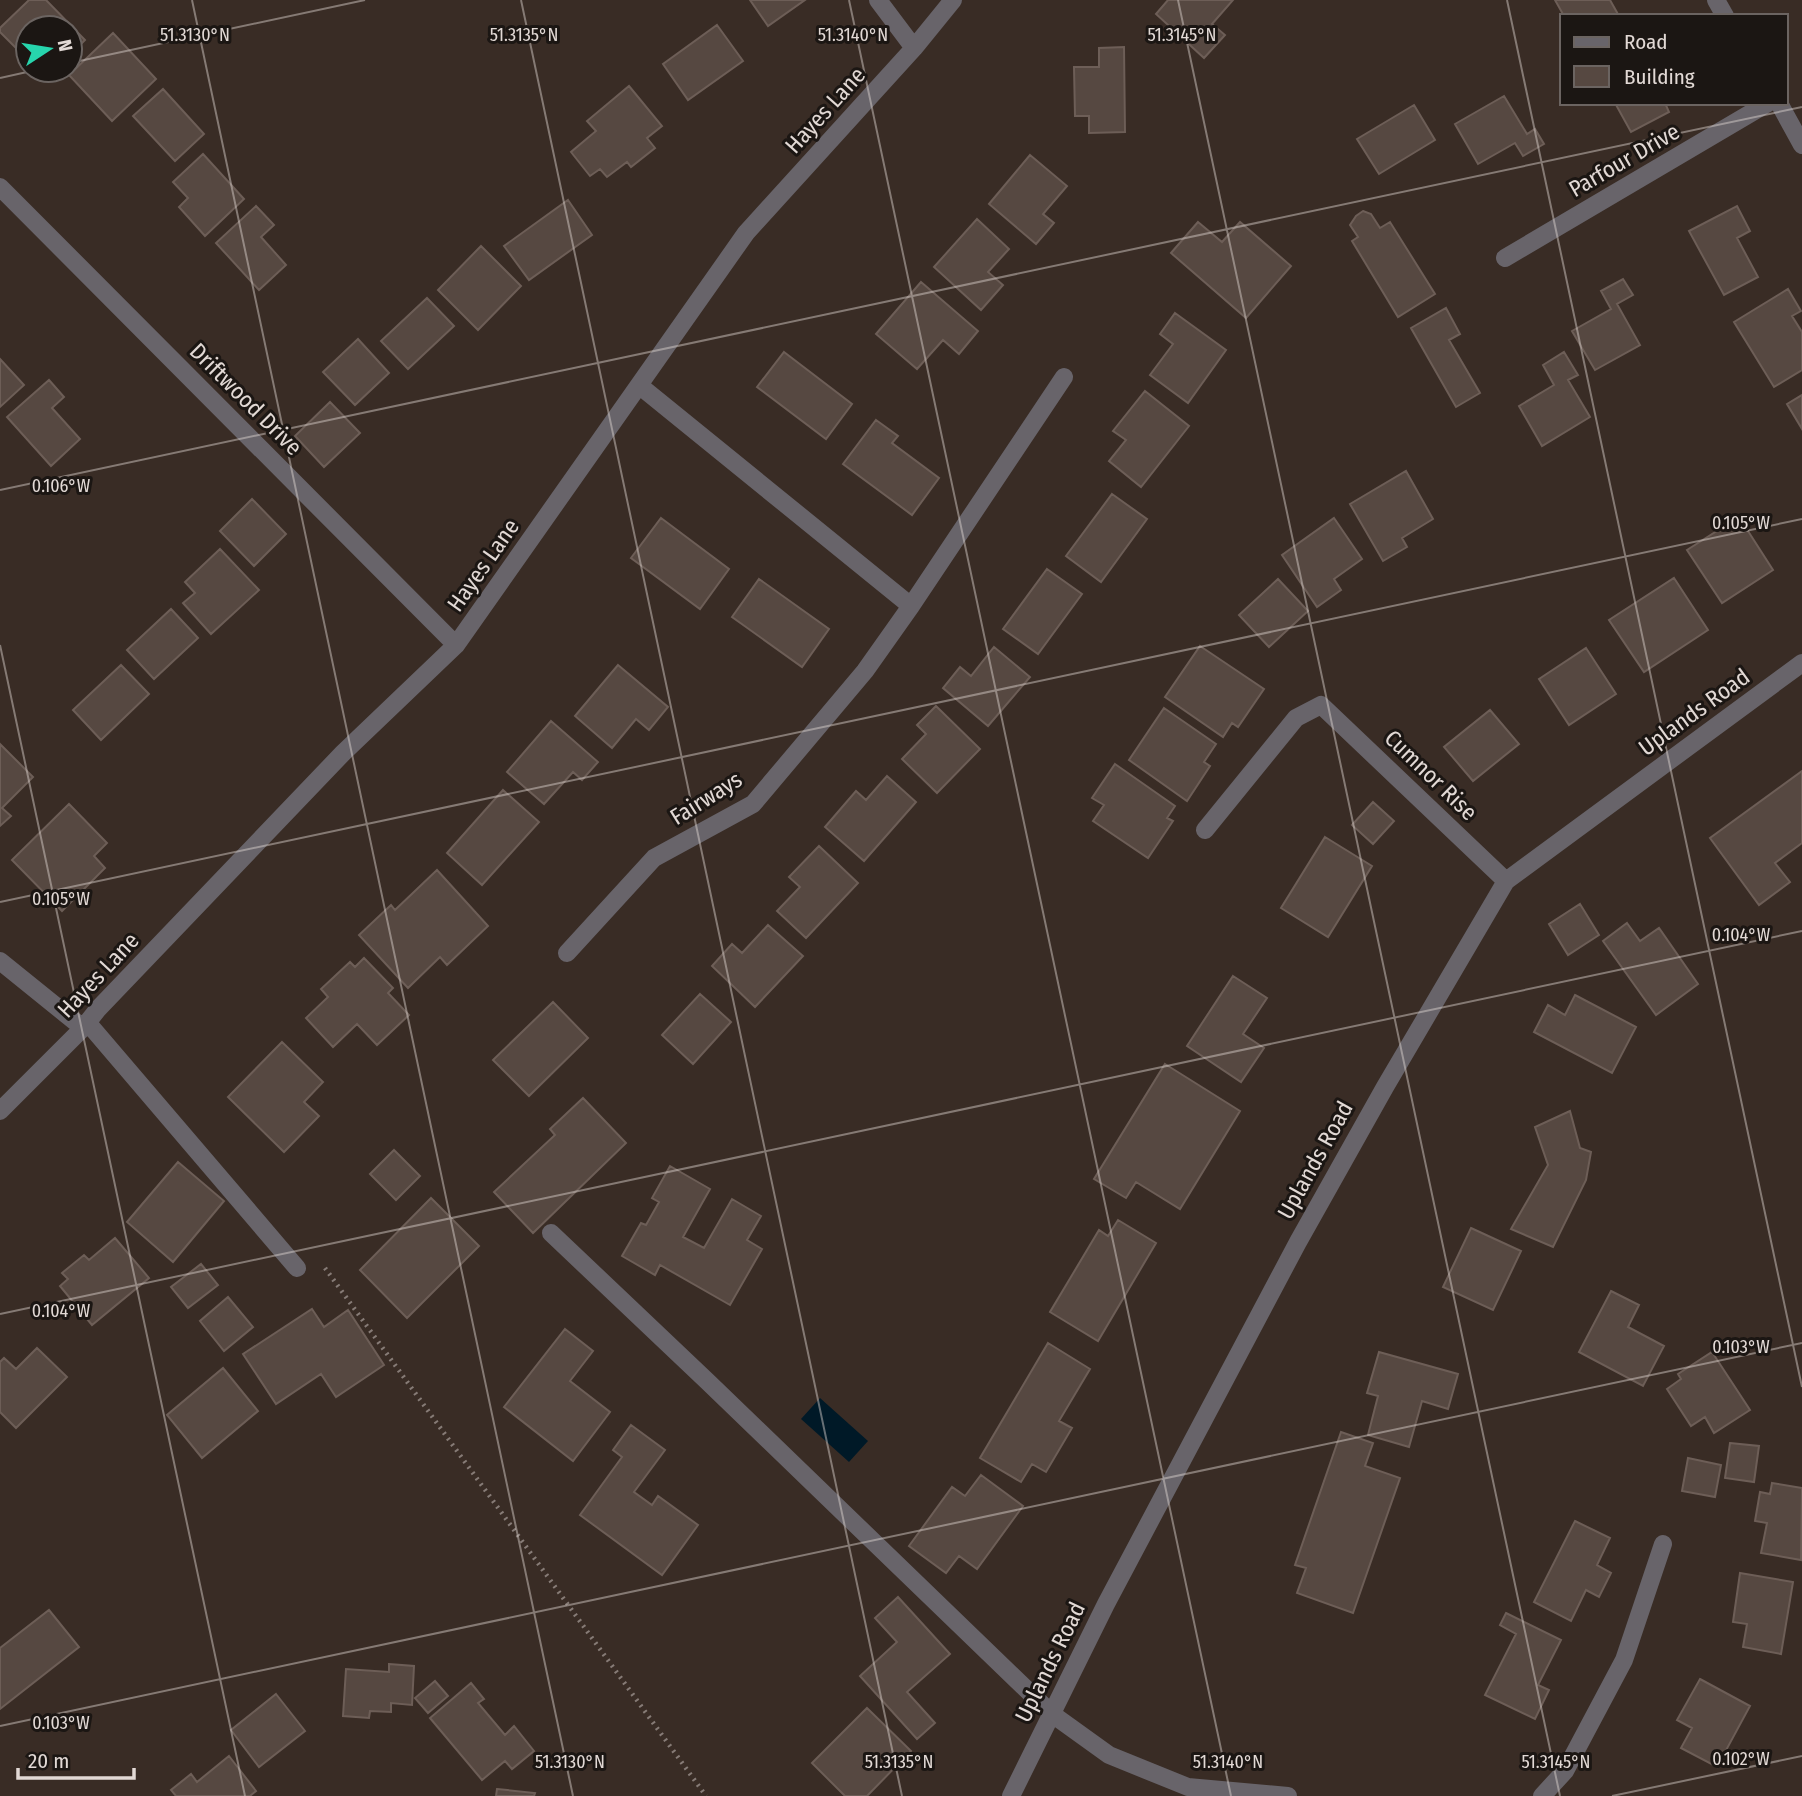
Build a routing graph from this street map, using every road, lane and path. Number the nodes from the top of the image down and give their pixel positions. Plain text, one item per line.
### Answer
1 (878, 0) edge
2 (953, 0) edge
3 (914, 48) junction
4 (1765, 105) edge
5 (1780, 105) edge
6 (1802, 145) edge
7 (0, 187) edge
8 (1505, 258) dead end
9 (1065, 377) dead end
10 (640, 386) junction
11 (911, 606) junction
12 (456, 645) junction
13 (1802, 663) edge
14 (1205, 830) dead end
15 (1506, 881) junction
16 (567, 953) dead end
17 (0, 961) edge
18 (85, 1025) junction
19 (0, 1111) edge
20 (551, 1234) dead end
21 (297, 1268) dead end
22 (324, 1268) dead end
23 (1663, 1544) dead end
24 (1052, 1714) junction
25 (706, 1796) edge
26 (1010, 1796) edge
27 (1288, 1796) edge
28 (1542, 1796) edge

1 - 3 street
2 - 3 street, Hayes Lane
3 - 10 street, Hayes Lane
4 - 8 street, Parfour Drive
5 - 6 street
7 - 12 street, Driftwood Drive
9 - 11 street, Fairways
10 - 11 street
10 - 12 street, Hayes Lane
11 - 16 street, Fairways
12 - 18 street, Hayes Lane
13 - 15 street, Uplands Road
14 - 15 street, Cumnor Rise
15 - 24 street, Uplands Road
17 - 18 street
18 - 19 street, Hayes Lane
18 - 21 street
20 - 24 street
22 - 25 path
23 - 28 street
24 - 26 street, Uplands Road
24 - 27 street

